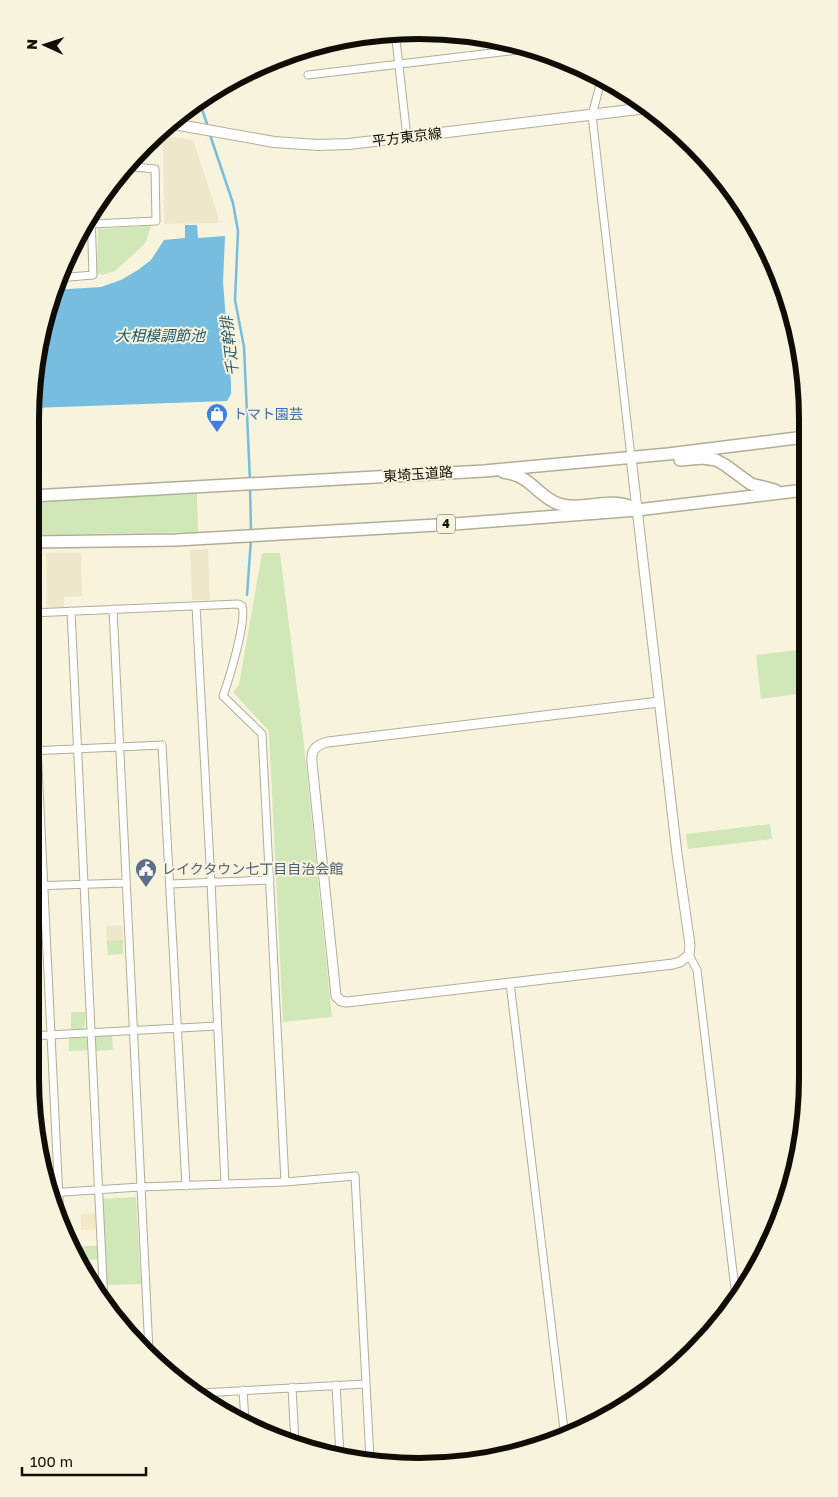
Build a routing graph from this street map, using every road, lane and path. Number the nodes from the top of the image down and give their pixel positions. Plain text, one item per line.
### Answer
1 (397, 40) edge
2 (512, 51) edge
3 (399, 64) junction
4 (308, 75) dead end
5 (600, 85) edge
6 (639, 109) edge
7 (592, 115) junction
8 (177, 125) edge
9 (407, 137) junction
10 (134, 167) edge
11 (93, 224) edge
12 (92, 226) edge
13 (66, 277) edge
14 (799, 438) edge
15 (631, 457) junction
16 (484, 470) junction
17 (799, 490) edge
18 (790, 491) junction
19 (39, 496) edge
20 (637, 510) junction
21 (39, 542) edge
22 (196, 606) junction
23 (113, 609) junction
24 (70, 611) junction
25 (39, 613) edge
26 (659, 702) junction
27 (118, 747) junction
28 (76, 749) junction
29 (39, 751) edge
30 (39, 824) edge
31 (270, 880) junction
32 (211, 882) junction
33 (126, 883) junction
34 (84, 884) junction
35 (170, 884) junction
36 (39, 885) edge
37 (44, 885) junction
38 (689, 955) junction
39 (510, 982) junction
40 (217, 1026) junction
41 (177, 1028) junction
42 (133, 1030) junction
43 (92, 1032) junction
44 (50, 1035) junction
45 (39, 1036) edge
46 (286, 1182) junction
47 (225, 1184) junction
48 (186, 1186) junction
49 (140, 1187) junction
50 (98, 1190) junction
51 (58, 1193) junction
52 (58, 1198) edge
53 (103, 1289) edge
54 (735, 1289) edge
55 (149, 1346) edge
56 (366, 1384) junction
57 (336, 1385) junction
58 (292, 1387) junction
59 (244, 1390) junction
60 (206, 1393) edge
61 (245, 1416) edge
62 (564, 1429) edge
63 (296, 1437) edge
64 (340, 1450) edge
65 (370, 1455) edge

1 - 3 street
2 - 3 street
3 - 4 street
3 - 9 street
5 - 7 street
6 - 7 main road, 平方東京線
7 - 9 main road, 平方東京線
7 - 15 street
8 - 9 main road, 平方東京線
10 - 11 street
12 - 13 street
14 - 15 highway, 東埼玉道路 / 4
15 - 16 highway, 東埼玉道路 / 4
15 - 18 highway, 4
15 - 20 street
16 - 19 highway, 東埼玉道路 / 4
16 - 20 highway, 4
17 - 18 highway, 4
18 - 20 highway, 4
20 - 21 highway, 4
20 - 26 street
22 - 23 street
22 - 31 street
22 - 32 street
23 - 24 street
23 - 27 street
24 - 25 street
24 - 28 street
26 - 38 street
26 - 39 street
27 - 28 street
27 - 33 street
27 - 35 street
28 - 29 street
28 - 34 street
30 - 37 street
31 - 32 street
31 - 46 street
32 - 35 street
32 - 40 street
33 - 34 street
33 - 42 street
34 - 37 street
34 - 43 street
35 - 41 street
36 - 37 street
37 - 44 street
38 - 39 street
38 - 54 street
39 - 62 street
40 - 41 street
40 - 47 street
41 - 42 street
41 - 48 street
42 - 43 street
42 - 49 street
43 - 44 street
43 - 50 street
44 - 45 street
44 - 51 street
46 - 47 street
46 - 56 street
47 - 48 street
48 - 49 street
49 - 50 street
49 - 55 street
50 - 51 street
50 - 53 street
51 - 52 street
56 - 57 street
56 - 65 street
57 - 58 street
57 - 64 street
58 - 59 street
58 - 63 street
59 - 60 street
59 - 61 street

